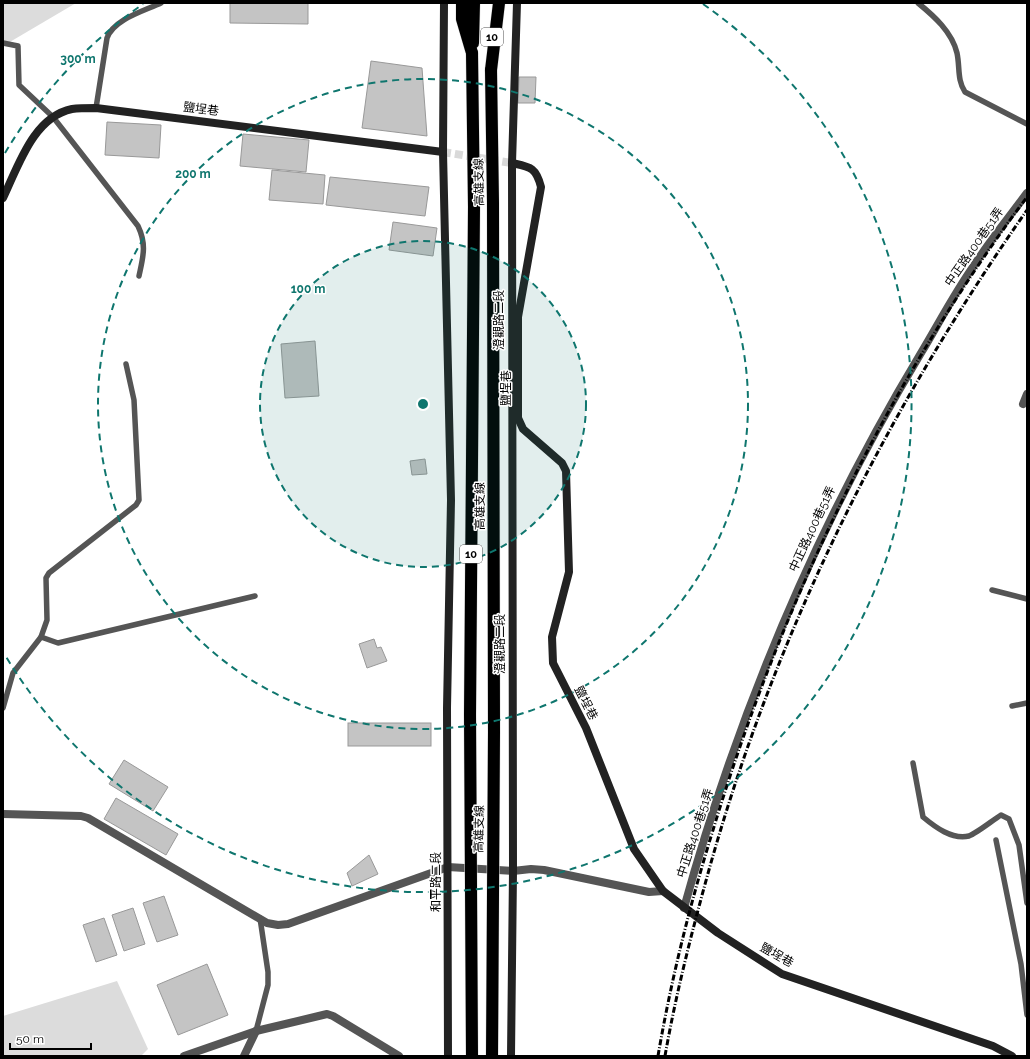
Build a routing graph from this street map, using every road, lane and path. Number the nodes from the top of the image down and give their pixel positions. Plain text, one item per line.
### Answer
1 (161, 3) edge
2 (444, 3) edge
3 (462, 3) edge
4 (474, 3) edge
5 (493, 3) edge
6 (499, 3) edge
7 (517, 3) edge
8 (918, 3) edge
9 (3, 42) edge
10 (472, 53) junction
11 (491, 70) junction
12 (96, 108) junction
13 (53, 116) junction
14 (1027, 124) edge
15 (443, 152) junction
16 (512, 163) junction
17 (1027, 193) edge
18 (3, 198) edge
19 (140, 276) dead end
20 (126, 364) dead end
21 (1027, 394) edge
22 (1023, 404) dead end
23 (992, 590) dead end
24 (255, 596) dead end
25 (1027, 599) edge
26 (41, 637) junction
27 (1027, 703) edge
28 (1012, 706) dead end
29 (3, 708) edge
30 (913, 763) dead end
31 (3, 814) edge
32 (996, 840) dead end
33 (448, 867) junction
34 (513, 871) junction
35 (663, 891) junction
36 (1027, 903) edge
37 (684, 908) junction
38 (260, 918) junction
39 (1027, 1015) edge
40 (256, 1031) junction
41 (184, 1056) edge
42 (244, 1056) edge
43 (399, 1056) edge
44 (448, 1056) edge
45 (472, 1056) edge
46 (492, 1056) edge
47 (511, 1056) edge
48 (1012, 1056) edge

1 - 12 lane
2 - 15 street
3 - 10 highway
4 - 10 highway, 高雄支線 / 10
5 - 11 highway, 高雄支線 / 10
6 - 11 highway
7 - 16 street, 澄觀路二段
8 - 14 lane
9 - 13 lane
10 - 45 highway, 高雄支線 / 10, bridge
11 - 46 highway, 高雄支線 / 10, bridge
12 - 13 street, 鹽埕巷
12 - 15 street, 鹽埕巷
13 - 18 street, 鹽埕巷
13 - 19 lane
15 - 33 street, 和平路二段
16 - 34 street, 澄觀路二段
16 - 35 street, 鹽埕巷
17 - 37 street, 中正路400巷51弄
20 - 26 lane
21 - 22 street
23 - 25 lane
24 - 26 lane
26 - 29 lane
27 - 28 lane
30 - 36 lane
31 - 38 street
32 - 39 lane
33 - 34 street
33 - 38 street
33 - 44 street, 和平路二段
34 - 35 street
34 - 47 street
35 - 37 street, 鹽埕巷
37 - 48 street, 鹽埕巷
38 - 40 lane
40 - 41 street
40 - 42 street
40 - 43 street

